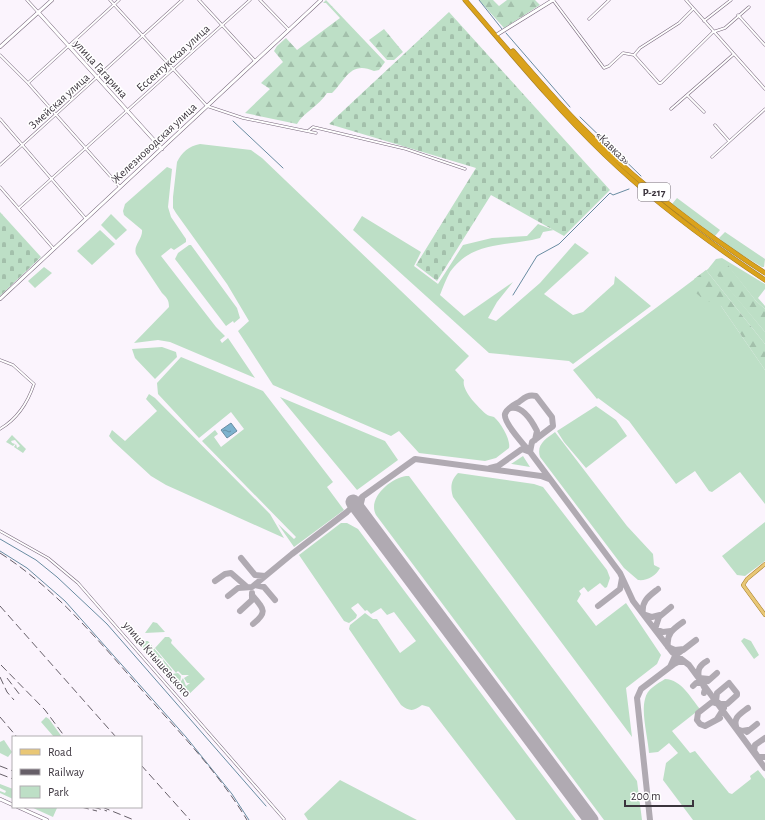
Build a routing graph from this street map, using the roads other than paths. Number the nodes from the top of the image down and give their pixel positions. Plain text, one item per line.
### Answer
1 (27, 0) edge
2 (52, 0) edge
3 (110, 0) edge
4 (120, 0) edge
5 (182, 0) edge
6 (199, 0) edge
7 (250, 0) edge
8 (260, 0) edge
9 (321, 0) edge
10 (464, 0) edge
11 (468, 0) edge
12 (553, 0) edge
13 (609, 0) edge
14 (686, 0) edge
15 (731, 0) edge
16 (114, 5) junction
17 (749, 7) dead end
18 (693, 9) junction
19 (38, 12) junction
20 (738, 15) junction
21 (589, 19) dead end
22 (704, 21) junction
23 (222, 25) junction
24 (289, 30) junction
25 (713, 32) junction
26 (498, 34) junction
27 (143, 35) junction
28 (765, 45) edge
29 (68, 46) junction
30 (0, 47) edge
31 (734, 54) junction
32 (0, 55) edge
33 (634, 55) junction
34 (256, 61) junction
35 (173, 70) junction
36 (98, 78) junction
37 (28, 83) junction
38 (765, 89) edge
39 (687, 95) junction
40 (208, 106) junction
41 (671, 109) dead end
42 (765, 109) edge
43 (128, 112) junction
44 (704, 112) dead end
45 (56, 116) junction
46 (0, 119) edge
47 (715, 125) dead end
48 (308, 131) junction
49 (316, 133) dead end
50 (729, 141) junction
51 (22, 145) junction
52 (86, 149) junction
53 (162, 149) junction
54 (712, 157) dead end
55 (0, 165) edge
56 (465, 169) dead end
57 (51, 178) junction
58 (0, 187) edge
59 (120, 187) junction
60 (20, 208) junction
61 (86, 219) junction
62 (700, 229) junction
63 (700, 235) junction
64 (54, 249) junction
65 (748, 262) junction
66 (765, 273) edge
67 (759, 276) junction
68 (765, 280) edge
69 (0, 299) edge
70 (0, 361) edge
71 (0, 429) edge
72 (0, 531) edge
73 (765, 564) edge
74 (765, 616) edge
75 (0, 799) edge
76 (12, 805) edge
77 (20, 808) edge
78 (284, 819) edge
79 (47, 820) edge

1 - 19 street, улица Гагарина
2 - 19 main road
3 - 16 street
4 - 16 street
5 - 27 street, Змейская улица
6 - 23 street
7 - 23 street, Ессентукская улица
8 - 24 street
9 - 24 main road, Железноводская улица
10 - 63 highway, «Кавказ» / Р-217
11 - 26 highway, «Кавказ» / Р-217
12 - 26 main road
12 - 33 street
13 - 21 street
14 - 18 street
15 - 22 street
16 - 27 street
16 - 29 street
17 - 20 street
18 - 22 street
18 - 33 street
19 - 29 main road, улица Гагарина
19 - 30 main road
20 - 25 street
20 - 28 street
22 - 25 street
23 - 34 street
23 - 35 street, Ессентукская улица
24 - 34 main road, Железноводская улица
25 - 31 street
25 - 33 street
26 - 62 highway, «Кавказ» / Р-217
27 - 35 street
27 - 36 street, Змейская улица
29 - 36 main road, улица Гагарина
29 - 37 street
31 - 38 street
31 - 39 street
32 - 37 street
34 - 40 main road, Железноводская улица
35 - 40 street
35 - 43 street, Ессентукская улица
36 - 43 main road, улица Гагарина
36 - 45 street, Змейская улица
37 - 45 street
39 - 41 street
39 - 44 street
40 - 48 street
40 - 53 main road, Железноводская улица
42 - 50 street
43 - 52 street, Ессентукская улица
43 - 53 main road, улица Гагарина
45 - 51 street, Змейская улица
45 - 52 street
46 - 51 street
47 - 50 street
48 - 49 street
48 - 56 street
50 - 54 street
51 - 55 street, Змейская улица
51 - 57 street
52 - 57 street, Ессентукская улица
52 - 59 street
53 - 59 main road, Железноводская улица
57 - 60 street, Ессентукская улица
57 - 61 street
58 - 60 street
59 - 61 main road, Железноводская улица
60 - 64 street
61 - 64 main road, Железноводская улица
62 - 63 highway
62 - 65 highway, «Кавказ» / Р-217
63 - 67 highway, «Кавказ» / Р-217
64 - 69 main road, Железноводская улица
65 - 66 highway, «Кавказ» / Р-217
65 - 67 highway
67 - 68 highway, «Кавказ» / Р-217
70 - 71 street
72 - 78 street, улица Кнышевского
73 - 74 main road
75 - 76 main road
77 - 79 main road

